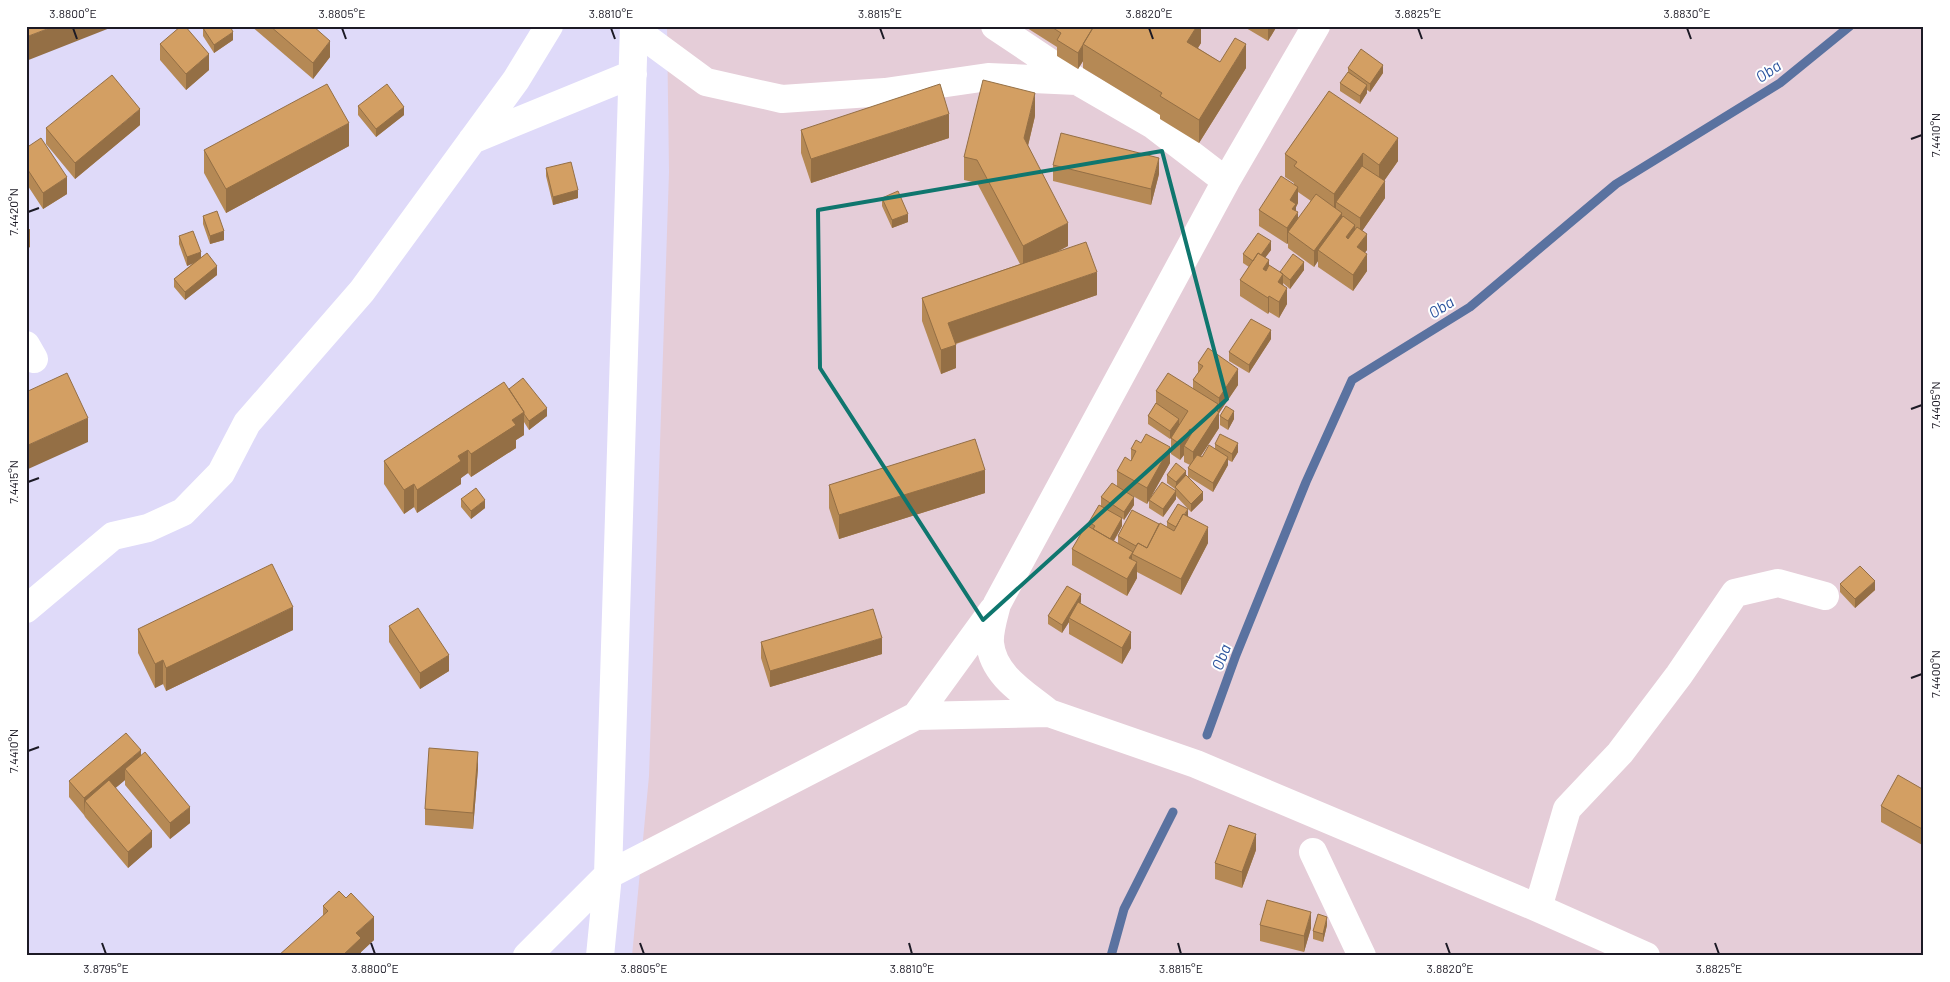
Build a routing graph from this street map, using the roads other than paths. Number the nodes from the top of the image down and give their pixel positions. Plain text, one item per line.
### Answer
1 (549, 26) edge
2 (994, 26) edge
3 (1316, 26) edge
4 (634, 28) edge
5 (633, 74) junction
6 (1077, 81) junction
7 (472, 140) junction
8 (1226, 181) junction
9 (1825, 596) dead end
10 (997, 604) junction
11 (26, 609) edge
12 (1049, 713) junction
13 (916, 716) junction
14 (1313, 852) dead end
15 (608, 875) junction
16 (1538, 908) junction
17 (527, 956) edge
18 (600, 956) edge
19 (1362, 956) edge
20 (1646, 956) edge

1 - 7 street
2 - 6 street
3 - 8 street
4 - 5 street
4 - 6 street
5 - 7 street
5 - 15 street
6 - 8 street
7 - 11 street
8 - 10 street
9 - 16 street
10 - 12 street
10 - 13 street
12 - 13 street
12 - 16 street
13 - 15 street
14 - 19 street
15 - 17 street
15 - 18 street
16 - 20 street

